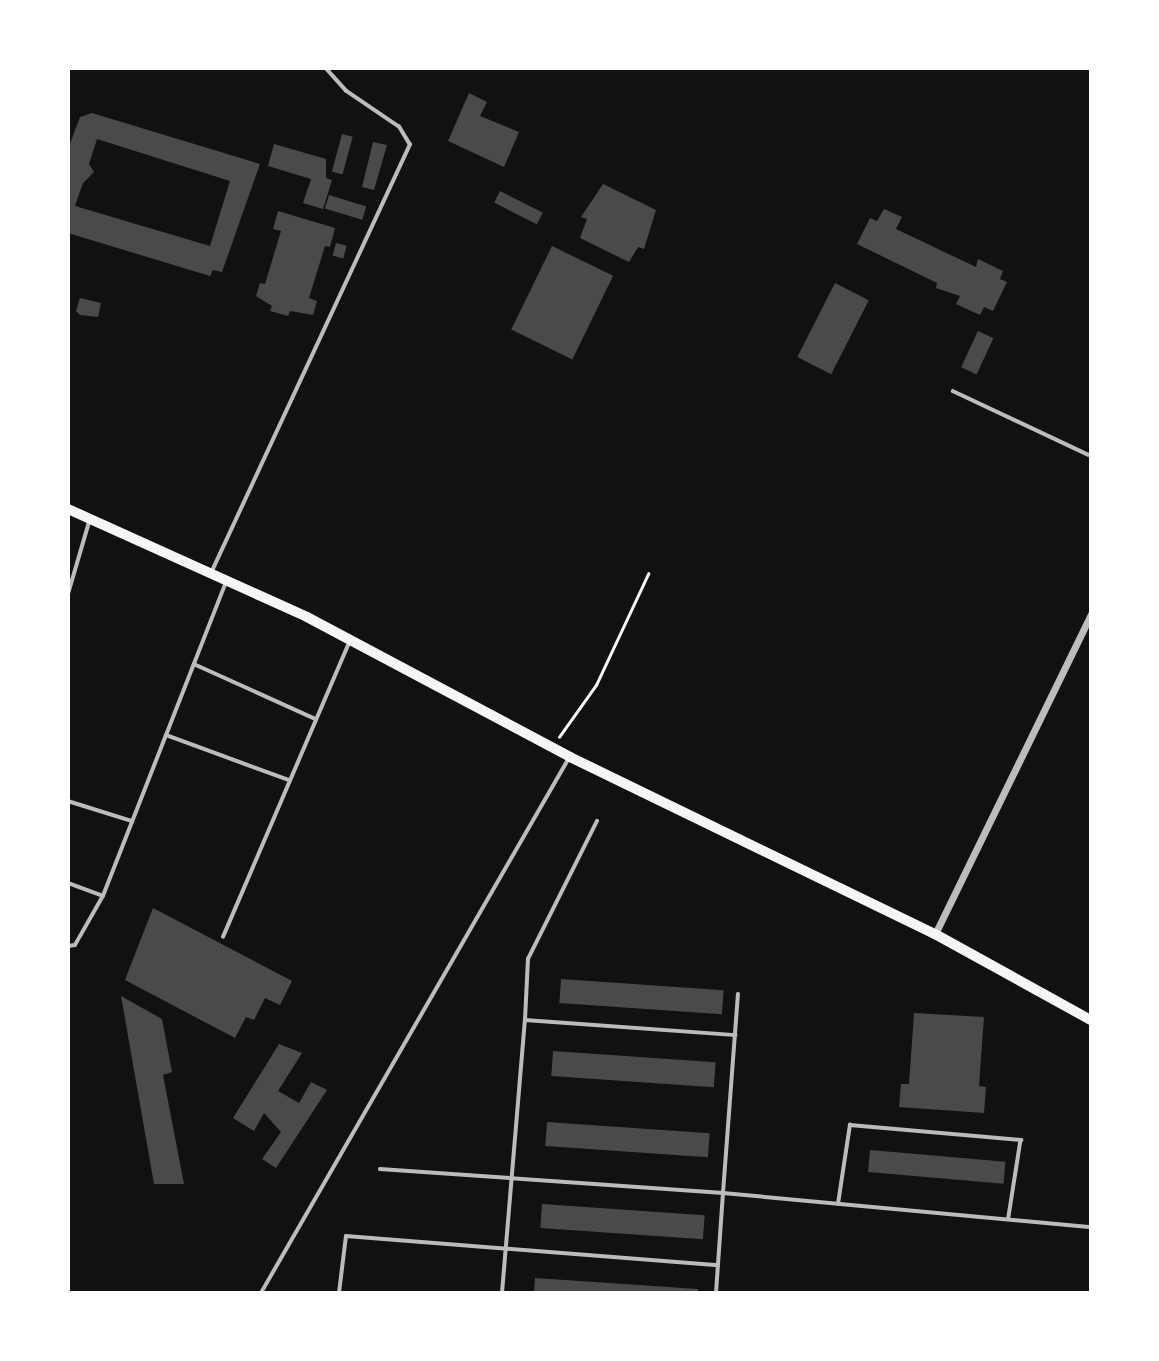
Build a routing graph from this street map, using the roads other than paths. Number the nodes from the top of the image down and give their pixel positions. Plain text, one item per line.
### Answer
1 (325, 68) edge
2 (953, 391) dead end
3 (1091, 456) edge
4 (68, 509) edge
5 (90, 518) junction
6 (212, 571) junction
7 (228, 578) junction
8 (68, 593) edge
9 (1091, 614) edge
10 (350, 640) junction
11 (194, 664) junction
12 (316, 719) junction
13 (166, 735) junction
14 (570, 757) junction
15 (289, 781) junction
16 (68, 801) edge
17 (132, 821) junction
18 (597, 821) dead end
19 (68, 883) edge
20 (103, 896) junction
21 (935, 934) junction
22 (223, 937) dead end
23 (68, 946) edge
24 (738, 995) dead end
25 (525, 1020) junction
26 (1091, 1020) edge
27 (734, 1035) junction
28 (380, 1169) dead end
29 (512, 1176) junction
30 (723, 1193) junction
31 (838, 1204) junction
32 (1009, 1217) junction
33 (1091, 1227) edge
34 (506, 1246) junction
35 (718, 1265) junction
36 (261, 1293) edge
37 (339, 1293) edge
38 (502, 1293) edge
39 (716, 1293) edge

1 - 6 lane
2 - 3 lane
4 - 5 main road
5 - 6 main road
5 - 8 lane
6 - 7 main road
7 - 10 main road
7 - 11 lane
9 - 21 street
10 - 12 lane
10 - 14 main road
11 - 12 lane
11 - 13 lane
12 - 15 lane
13 - 15 lane
13 - 17 lane
14 - 21 main road
14 - 36 lane
15 - 22 lane
16 - 17 lane
17 - 20 lane
18 - 25 lane
19 - 20 lane
20 - 23 lane
21 - 26 main road
24 - 27 lane
25 - 27 lane
25 - 29 lane
27 - 30 lane
28 - 29 lane
29 - 30 lane
29 - 34 lane
30 - 31 lane
30 - 35 lane
31 - 32 lane
31 - 32 lane
32 - 33 lane
34 - 35 lane
34 - 37 lane
34 - 38 lane
35 - 39 lane

